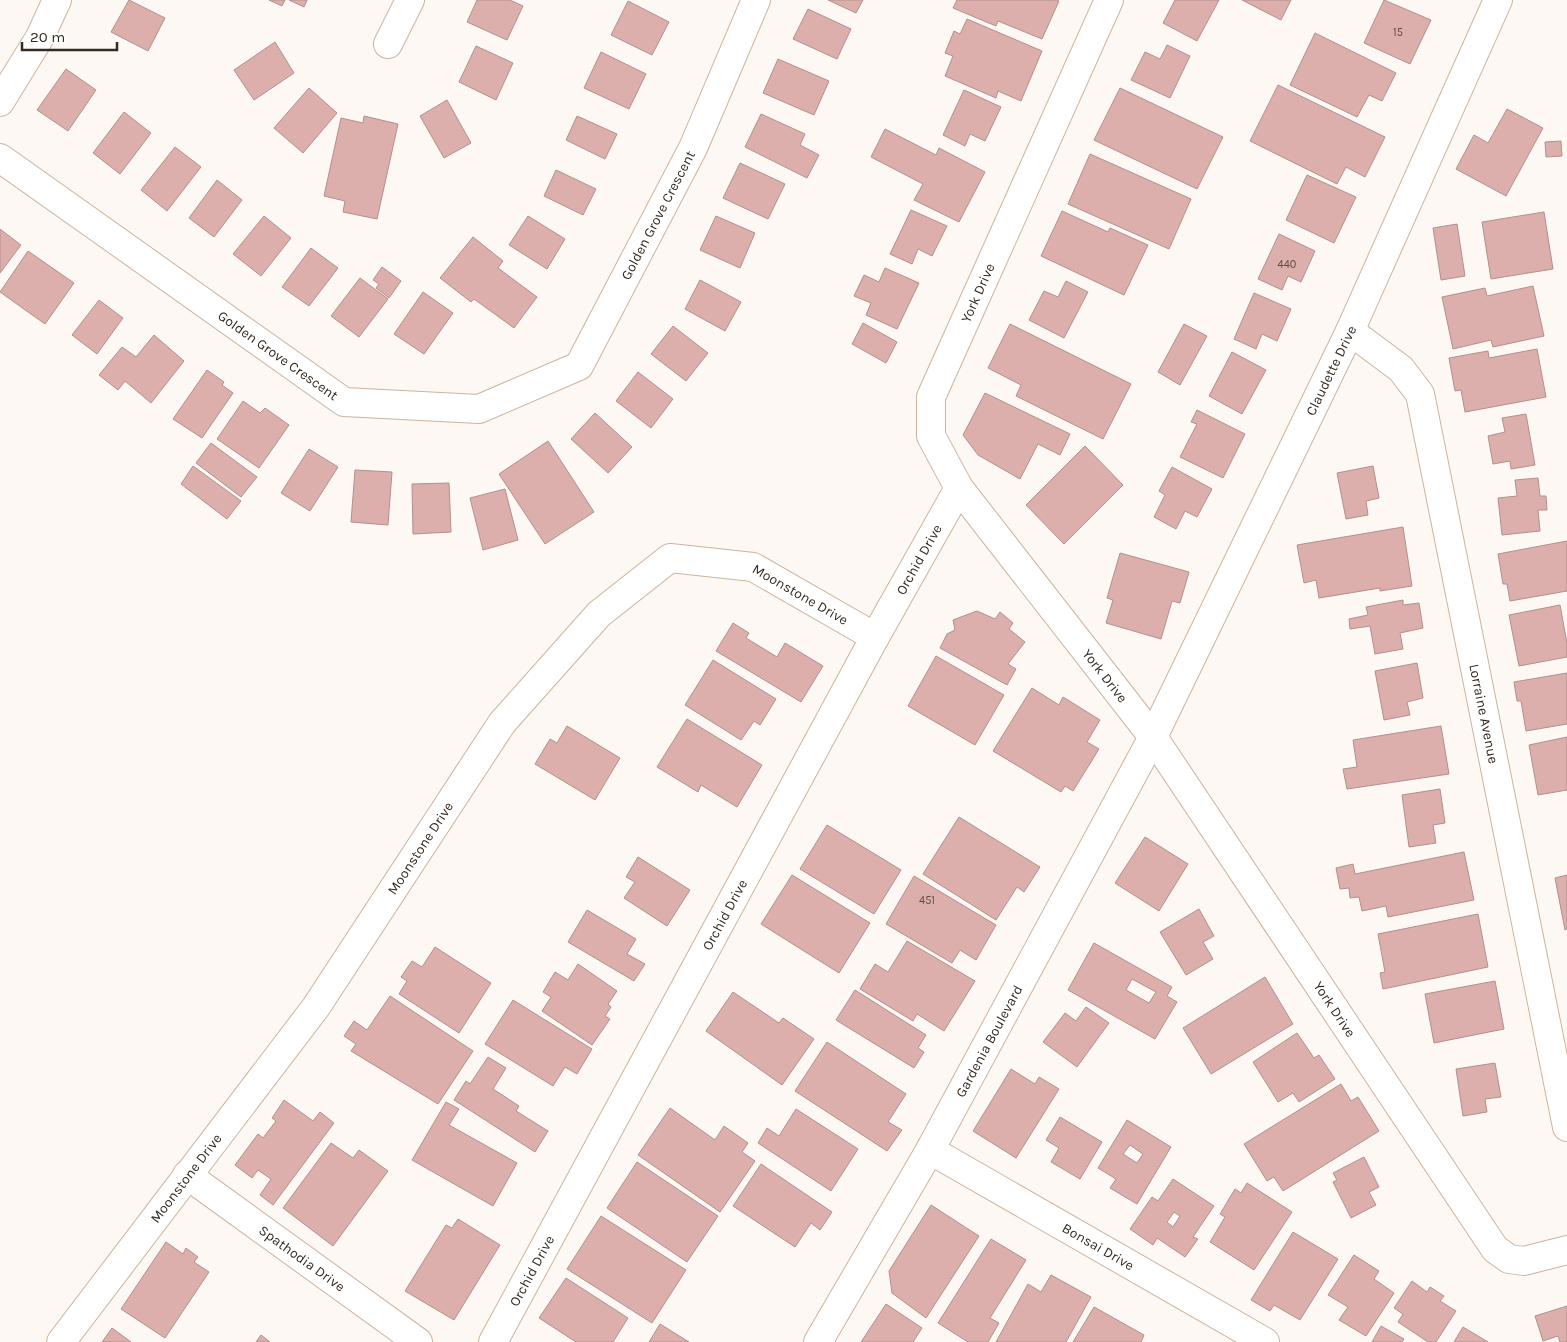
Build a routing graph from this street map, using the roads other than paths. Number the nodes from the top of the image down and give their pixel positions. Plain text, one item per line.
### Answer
1 (57, 0) edge
2 (410, 0) edge
3 (756, 0) edge
4 (1109, 0) edge
5 (1498, 0) edge
6 (388, 44) dead end
7 (0, 102) edge
8 (0, 158) edge
9 (1350, 331) junction
10 (960, 488) junction
11 (875, 637) junction
12 (1153, 738) junction
13 (1567, 1127) edge
14 (930, 1150) junction
15 (187, 1175) junction
16 (1567, 1250) edge
17 (61, 1342) edge
18 (418, 1342) edge
19 (493, 1342) edge
20 (818, 1342) edge
21 (1265, 1342) edge

1 - 7 street
2 - 6 street
3 - 8 street, Golden Grove Crescent
4 - 10 street, York Drive
5 - 9 street, Claudette Drive
9 - 12 street, Claudette Drive
9 - 13 street, Lorraine Avenue
10 - 11 street, Orchid Drive
10 - 12 street, York Drive
11 - 15 street, Moonstone Drive
11 - 19 street, Orchid Drive
12 - 14 street, Gardenia Boulevard
12 - 16 street, York Drive
14 - 20 street, Gardenia Boulevard
14 - 21 street, Bonsai Drive
15 - 17 street, Moonstone Drive
15 - 18 street, Spathodia Drive

